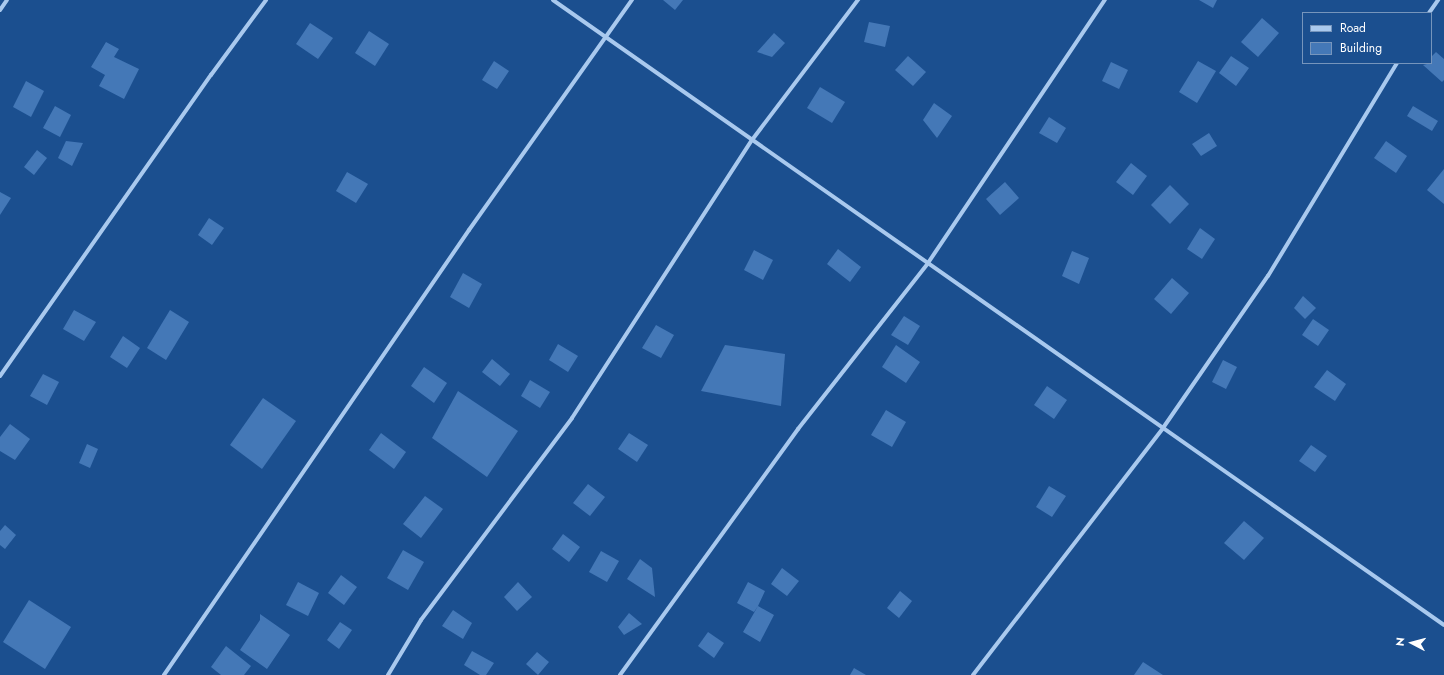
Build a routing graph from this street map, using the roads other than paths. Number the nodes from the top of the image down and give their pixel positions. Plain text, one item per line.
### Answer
1 (7, 0) edge
2 (266, 0) edge
3 (553, 0) edge
4 (632, 0) edge
5 (858, 0) edge
6 (1105, 0) edge
7 (1438, 0) edge
8 (0, 10) edge
9 (1430, 12) edge
10 (606, 37) junction
11 (1396, 64) edge
12 (752, 140) junction
13 (928, 263) junction
14 (0, 376) edge
15 (1164, 428) junction
16 (1444, 625) edge
17 (164, 675) edge
18 (388, 675) edge
19 (620, 675) edge
20 (973, 675) edge

1 - 8 street
2 - 14 street
3 - 10 street
4 - 10 street
5 - 12 street
6 - 13 street
7 - 9 street
10 - 12 street
10 - 17 street
11 - 15 street
12 - 13 street
12 - 18 street
13 - 15 street
13 - 19 street
15 - 16 street
15 - 20 street

